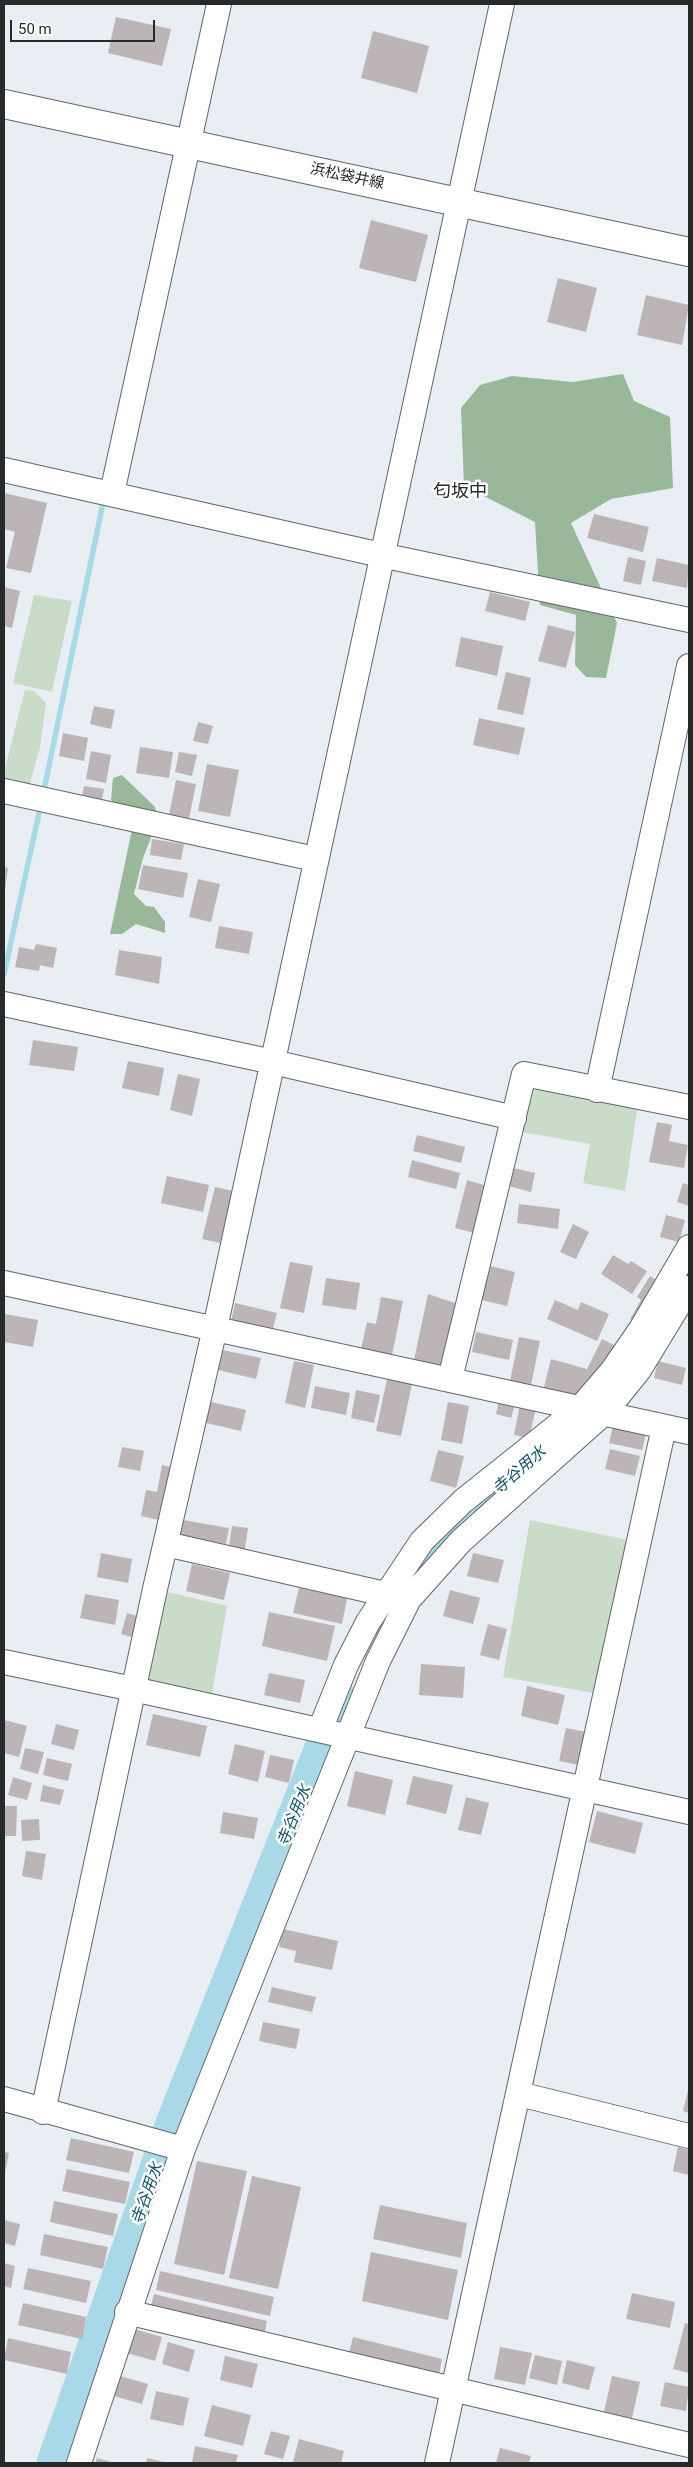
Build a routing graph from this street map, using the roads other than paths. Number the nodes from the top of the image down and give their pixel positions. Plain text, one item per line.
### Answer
1 (219, 4) edge
2 (502, 4) edge
3 (4, 104) edge
4 (188, 143) junction
5 (460, 201) junction
6 (689, 252) edge
7 (4, 470) edge
8 (112, 493) junction
9 (381, 555) junction
10 (689, 620) edge
11 (689, 666) edge
12 (4, 791) edge
13 (316, 859) junction
14 (4, 1004) edge
15 (273, 1062) junction
16 (597, 1090) junction
17 (689, 1107) edge
18 (514, 1118) junction
19 (689, 1247) edge
20 (4, 1283) edge
21 (689, 1288) edge
22 (215, 1328) junction
23 (450, 1379) junction
24 (581, 1407) junction
25 (605, 1412) junction
26 (664, 1426) junction
27 (689, 1432) edge
28 (166, 1544) junction
29 (385, 1594) junction
30 (409, 1599) junction
31 (4, 1662) edge
32 (133, 1689) junction
33 (320, 1730) junction
34 (349, 1736) junction
35 (585, 1788) junction
36 (689, 1812) edge
37 (519, 2094) junction
38 (4, 2100) edge
39 (44, 2112) junction
40 (689, 2136) edge
41 (183, 2149) junction
42 (127, 2312) junction
43 (454, 2390) junction
44 (689, 2445) edge
45 (79, 2463) edge
46 (437, 2463) edge

1 - 4 street
2 - 5 street
3 - 4 main road, 浜松袋井線
4 - 5 main road, 浜松袋井線
4 - 8 street
5 - 6 main road, 浜松袋井線
5 - 9 street
7 - 8 street
8 - 9 street
9 - 10 street
9 - 13 street
11 - 16 street
12 - 13 street
13 - 15 street
14 - 15 street
15 - 18 street
15 - 22 street
16 - 17 street
16 - 18 street
18 - 23 street
19 - 24 street
20 - 22 street
21 - 25 street
22 - 23 street
22 - 28 street
23 - 24 street
24 - 25 street
24 - 29 street
25 - 26 street
25 - 30 street
26 - 27 street
26 - 35 street
28 - 29 street
28 - 32 street
29 - 30 street
29 - 33 street
30 - 34 street
31 - 32 street
32 - 33 street
32 - 39 street
33 - 34 street
34 - 35 street
34 - 41 street
35 - 36 street
35 - 37 street
37 - 40 street
37 - 43 street
38 - 39 street
39 - 41 street
41 - 42 street
42 - 43 street
42 - 45 street
43 - 44 street
43 - 46 street

